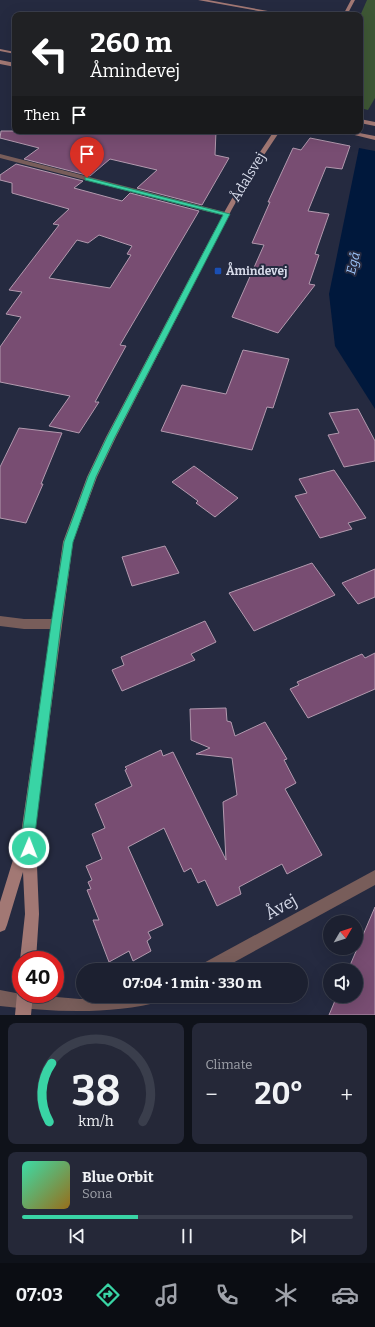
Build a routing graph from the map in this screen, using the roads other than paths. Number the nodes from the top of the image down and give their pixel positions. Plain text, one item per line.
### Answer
1 (200, 0) edge
2 (353, 0) edge
3 (270, 12) edge
4 (347, 12) edge
5 (0, 50) edge
6 (12, 52) edge
7 (0, 62) edge
8 (12, 64) edge
9 (363, 122) edge
10 (374, 124) edge
11 (275, 134) edge
12 (356, 134) edge
13 (375, 138) edge
14 (0, 156) edge
15 (227, 214) junction
16 (0, 621) edge
17 (56, 624) junction
18 (28, 834) junction
19 (375, 877) edge
20 (0, 925) edge
21 (29, 951) edge
22 (219, 963) edge
23 (0, 998) edge
24 (12, 1000) edge
25 (24, 1003) edge
26 (136, 1003) edge

1 - 3 street
2 - 4 street
5 - 6 street
7 - 8 street
9 - 10 street
11 - 15 street, Ådalsvej
12 - 13 street
14 - 15 street
15 - 17 street, Ådalsvej
16 - 17 street
17 - 18 street, Ådalsvej
18 - 20 street, Ådalsvej
18 - 21 street, Ådalsvej
19 - 22 street, Åvej
23 - 24 street
25 - 26 street

